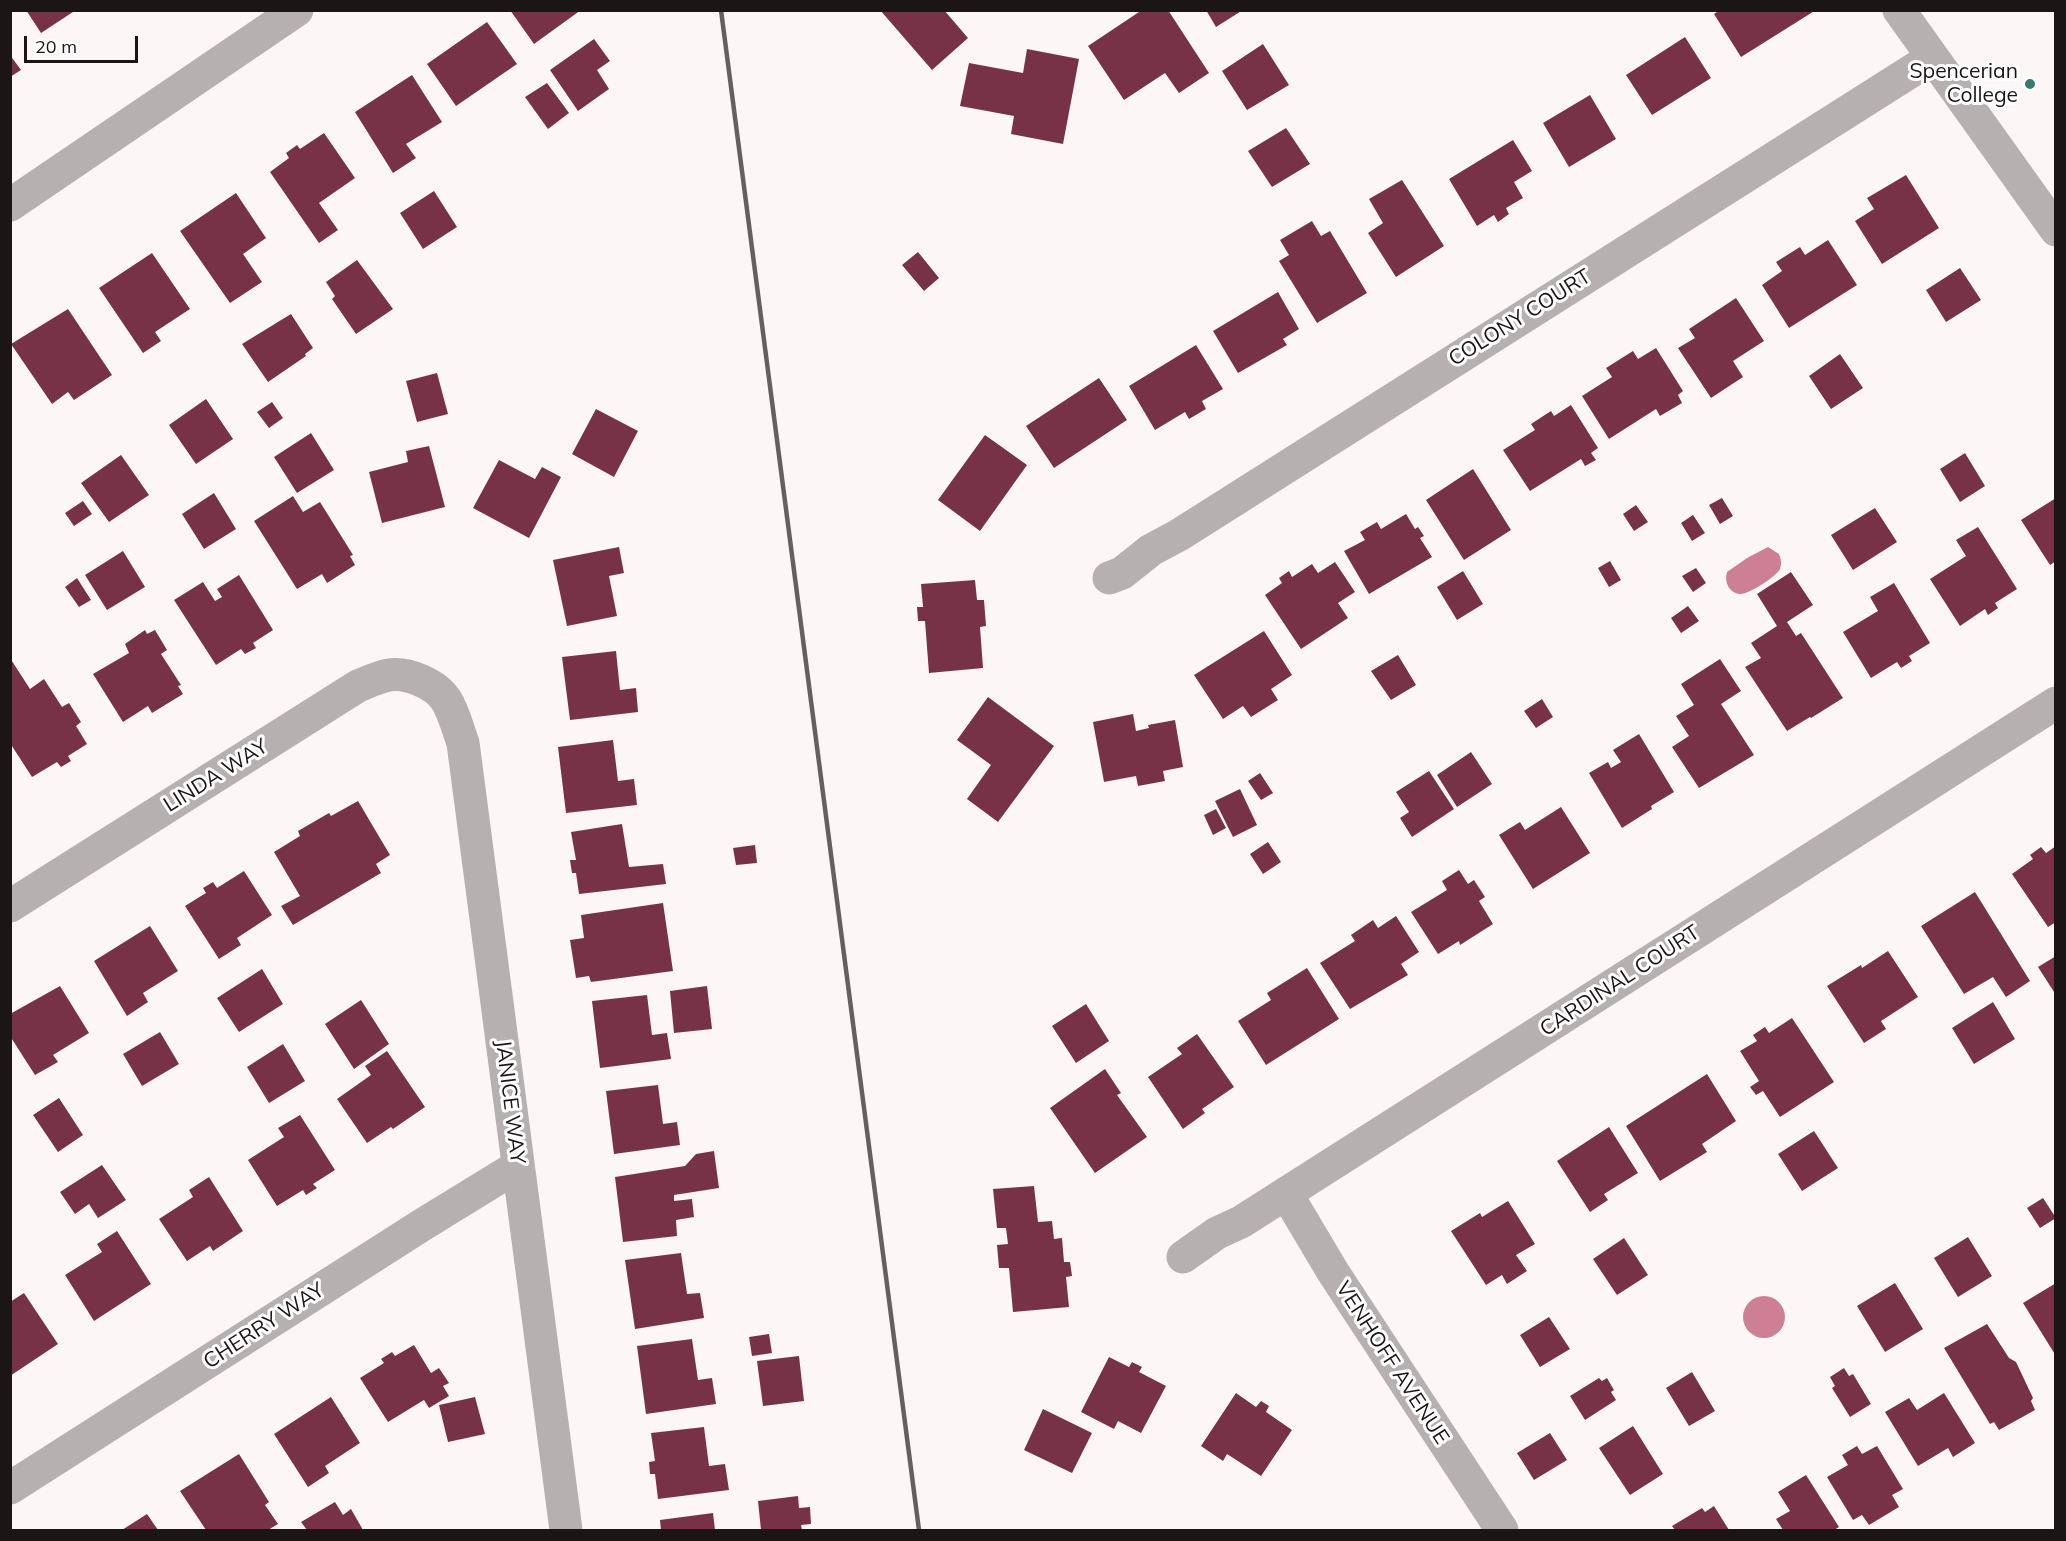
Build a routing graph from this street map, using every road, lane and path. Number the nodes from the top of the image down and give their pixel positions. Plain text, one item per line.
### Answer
1 (297, 10) edge
2 (1899, 10) edge
3 (1932, 58) junction
4 (10, 205) edge
5 (2055, 230) edge
6 (1109, 578) dead end
7 (429, 684) joint
8 (2055, 703) edge
9 (10, 906) edge
10 (518, 1166) junction
11 (1286, 1193) junction
12 (1183, 1257) dead end
13 (10, 1488) edge
14 (566, 1530) edge
15 (1502, 1530) edge

1 - 4 street
2 - 3 street
3 - 5 street
3 - 6 street, COLONY COURT
7 - 9 street, LINDA WAY
7 - 10 street, JANICE WAY
8 - 11 street, CARDINAL COURT
10 - 13 street, CHERRY WAY
10 - 14 street, JANICE WAY
11 - 12 street, CARDINAL COURT
11 - 15 street, VENHOFF AVENUE

